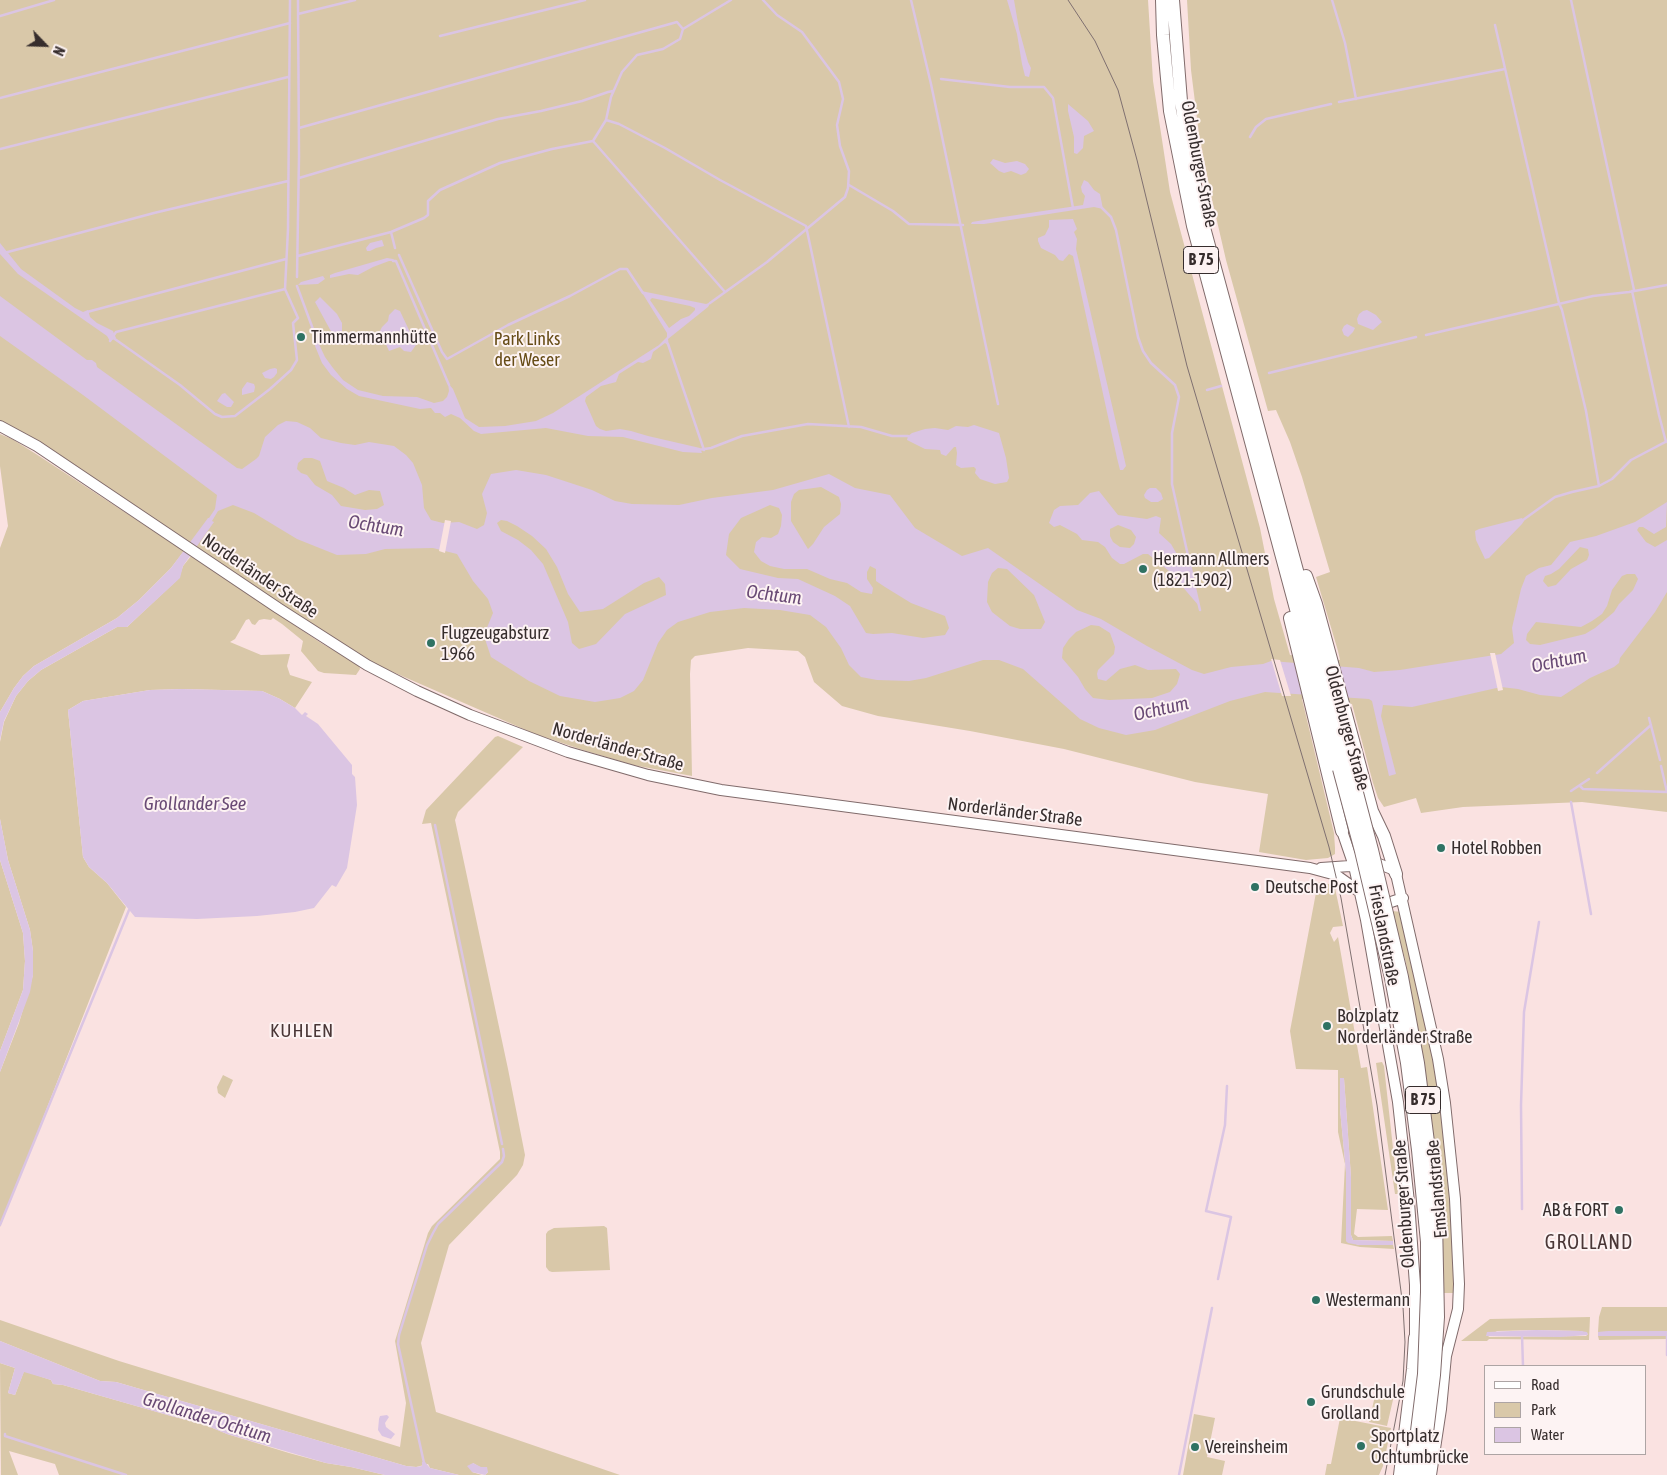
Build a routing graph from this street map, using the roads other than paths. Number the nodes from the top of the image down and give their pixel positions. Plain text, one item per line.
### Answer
1 (1162, 0) edge
2 (1173, 0) edge
3 (0, 426) edge
4 (1291, 570) junction
5 (1315, 658) junction
6 (1327, 701) junction
7 (1342, 831) junction
8 (1354, 866) junction
9 (1337, 867) junction
10 (1310, 868) junction
11 (1396, 874) junction
12 (1359, 891) junction
13 (1403, 898) junction
14 (1415, 1338) joint
15 (1421, 1440) junction
16 (1400, 1475) edge
17 (1410, 1475) edge
18 (1421, 1475) edge
19 (1431, 1475) edge

1 - 4 highway, Oldenburger Straße / B 75
2 - 4 highway, Oldenburger Straße / B 75
3 - 10 street, Norderländer Straße
4 - 5 highway, Oldenburger Straße / B 75
4 - 5 highway
5 - 6 highway, Oldenburger Straße / B 75
5 - 6 highway
6 - 7 highway
6 - 11 highway
6 - 15 highway, Oldenburger Straße / B 75, bridge
7 - 8 street, Frieslandstraße
7 - 9 street
8 - 9 street, Norderländer Straße
8 - 11 street, Norderländer Straße
8 - 12 street, Frieslandstraße
9 - 10 street, Norderländer Straße
10 - 12 street, Norderländer Straße
11 - 13 street, Emslandstraße
12 - 13 street, Norderländer Straße
12 - 14 street, Frieslandstraße
13 - 19 street, Emslandstraße
14 - 16 highway
15 - 17 highway, Oldenburger Straße / B 75
15 - 18 highway, Oldenburger Straße / B 75

